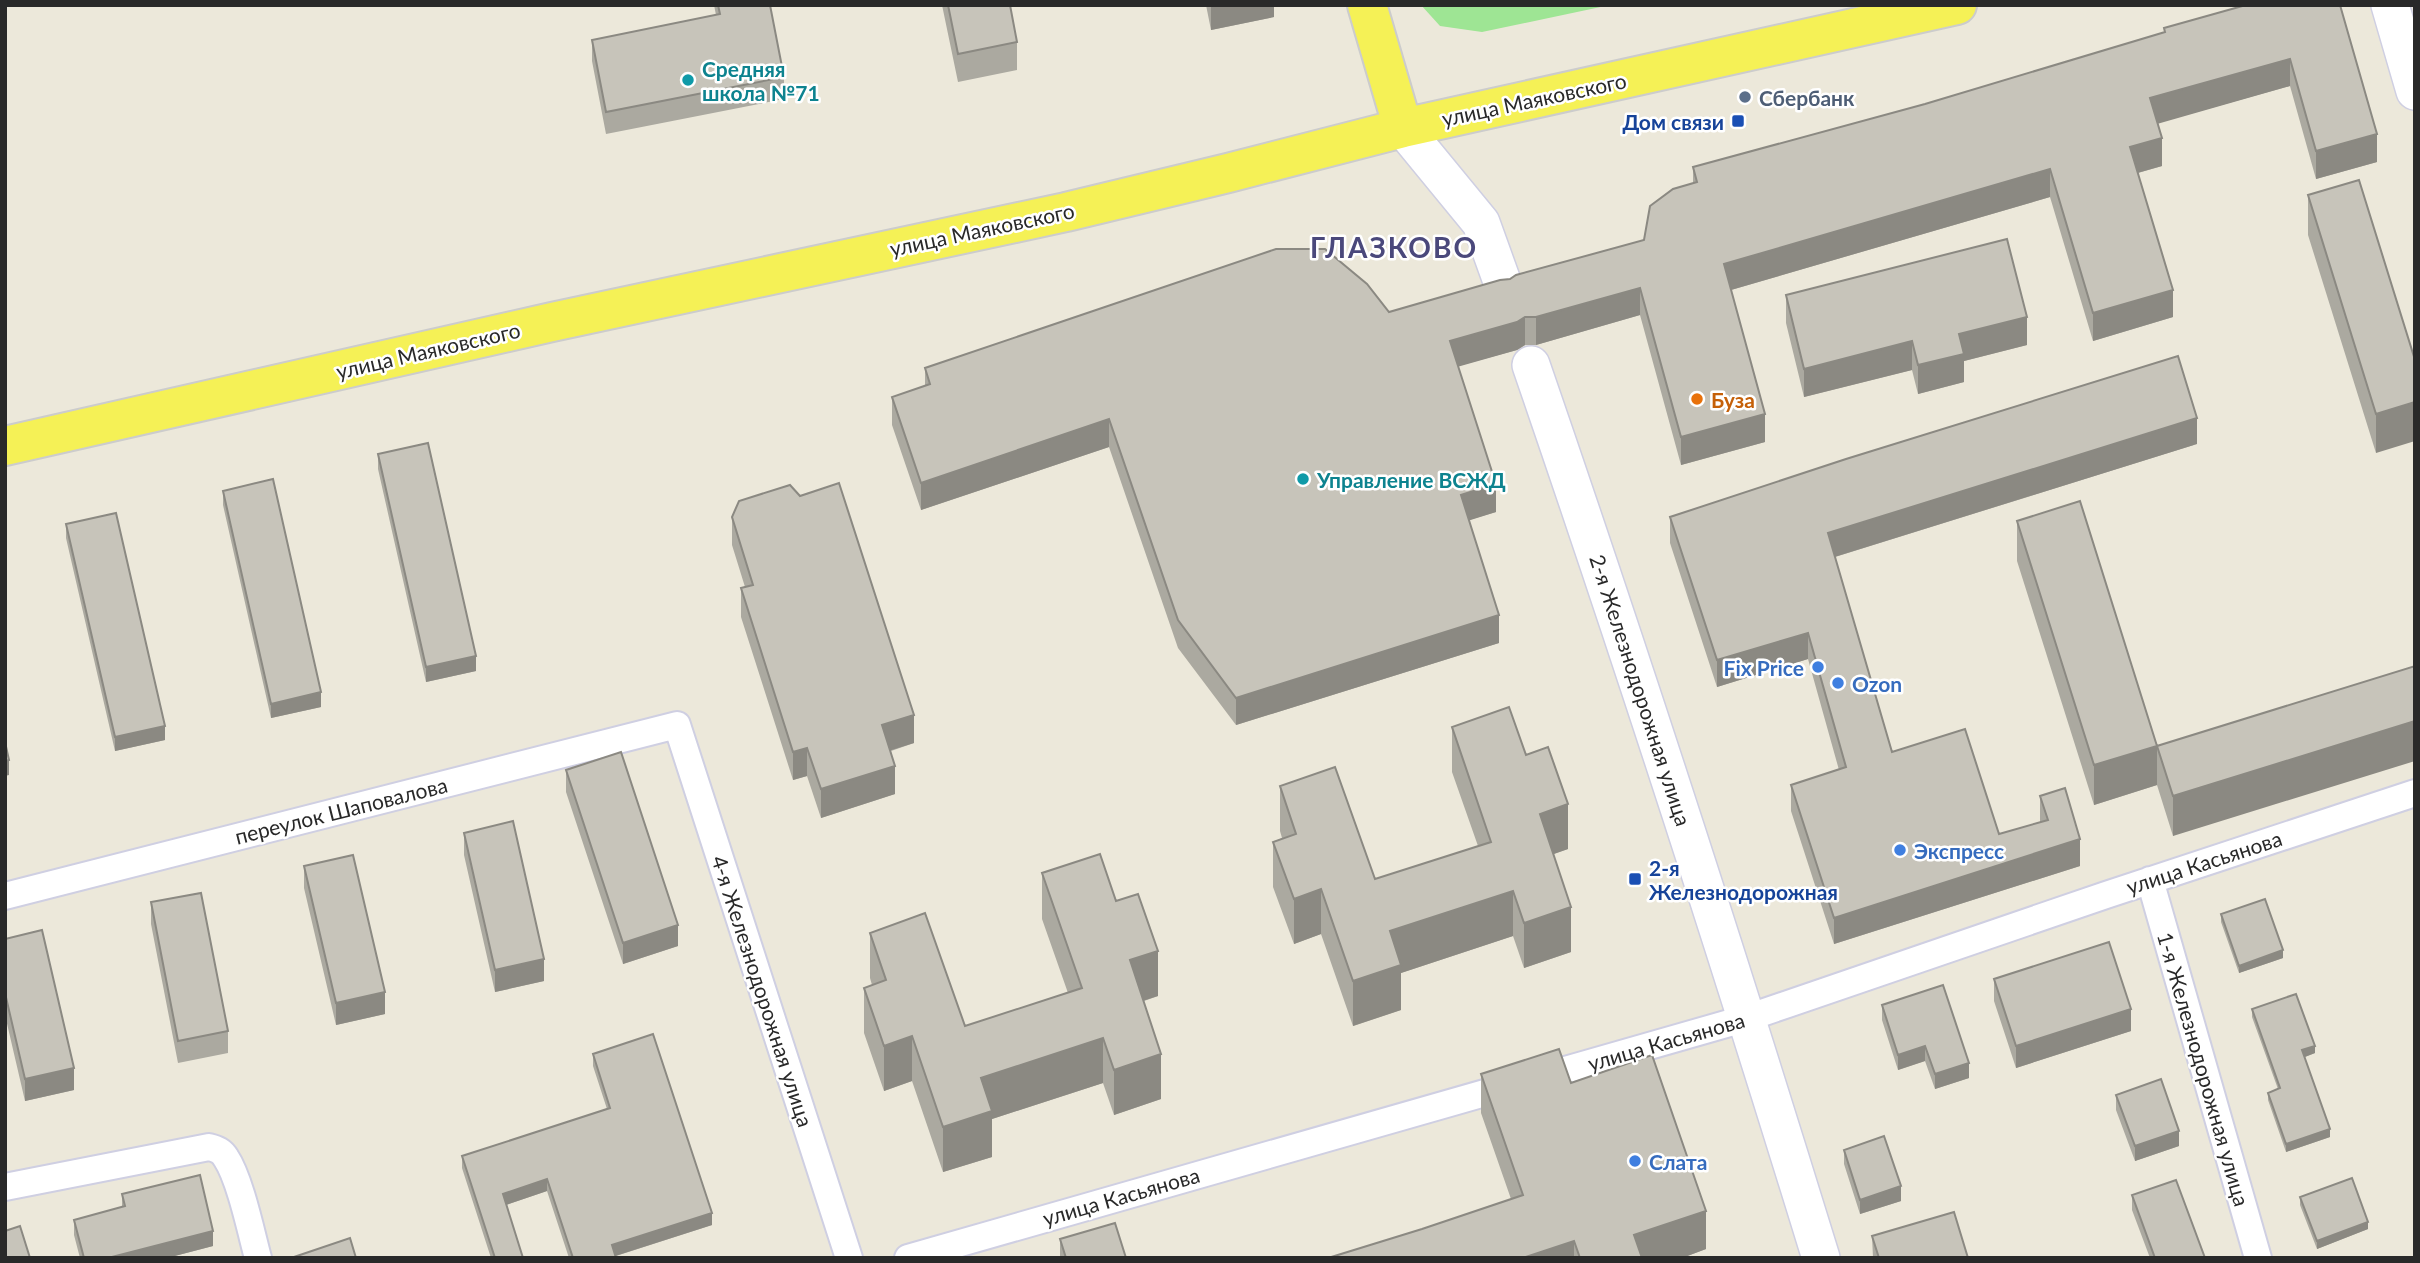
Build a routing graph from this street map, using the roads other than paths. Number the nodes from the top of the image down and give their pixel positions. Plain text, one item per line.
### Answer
1 (1367, 5) edge
2 (1957, 5) edge
3 (2390, 5) edge
4 (2415, 91) edge
5 (1403, 128) junction
6 (1504, 287) edge
7 (1531, 365) dead end
8 (5, 446) edge
9 (677, 725) joint
10 (2415, 793) edge
11 (2150, 880) junction
12 (5, 895) edge
13 (1747, 1018) junction
14 (5, 1187) edge
15 (258, 1258) edge
16 (849, 1258) edge
17 (908, 1258) edge
18 (1821, 1258) edge
19 (2258, 1258) edge

1 - 5 main road
2 - 5 main road, улица Маяковского
3 - 4 main road
5 - 6 main road
5 - 8 main road, улица Маяковского
7 - 13 main road, 2-я Железнодорожная улица
9 - 12 street, переулок Шаповалова
9 - 16 street, 4-я Железнодорожная улица
10 - 11 street, улица Касьянова
11 - 13 street, улица Касьянова
11 - 19 street, 1-я Железнодорожная улица
13 - 17 street, улица Касьянова
13 - 18 main road, 2-я Железнодорожная улица
14 - 15 street

